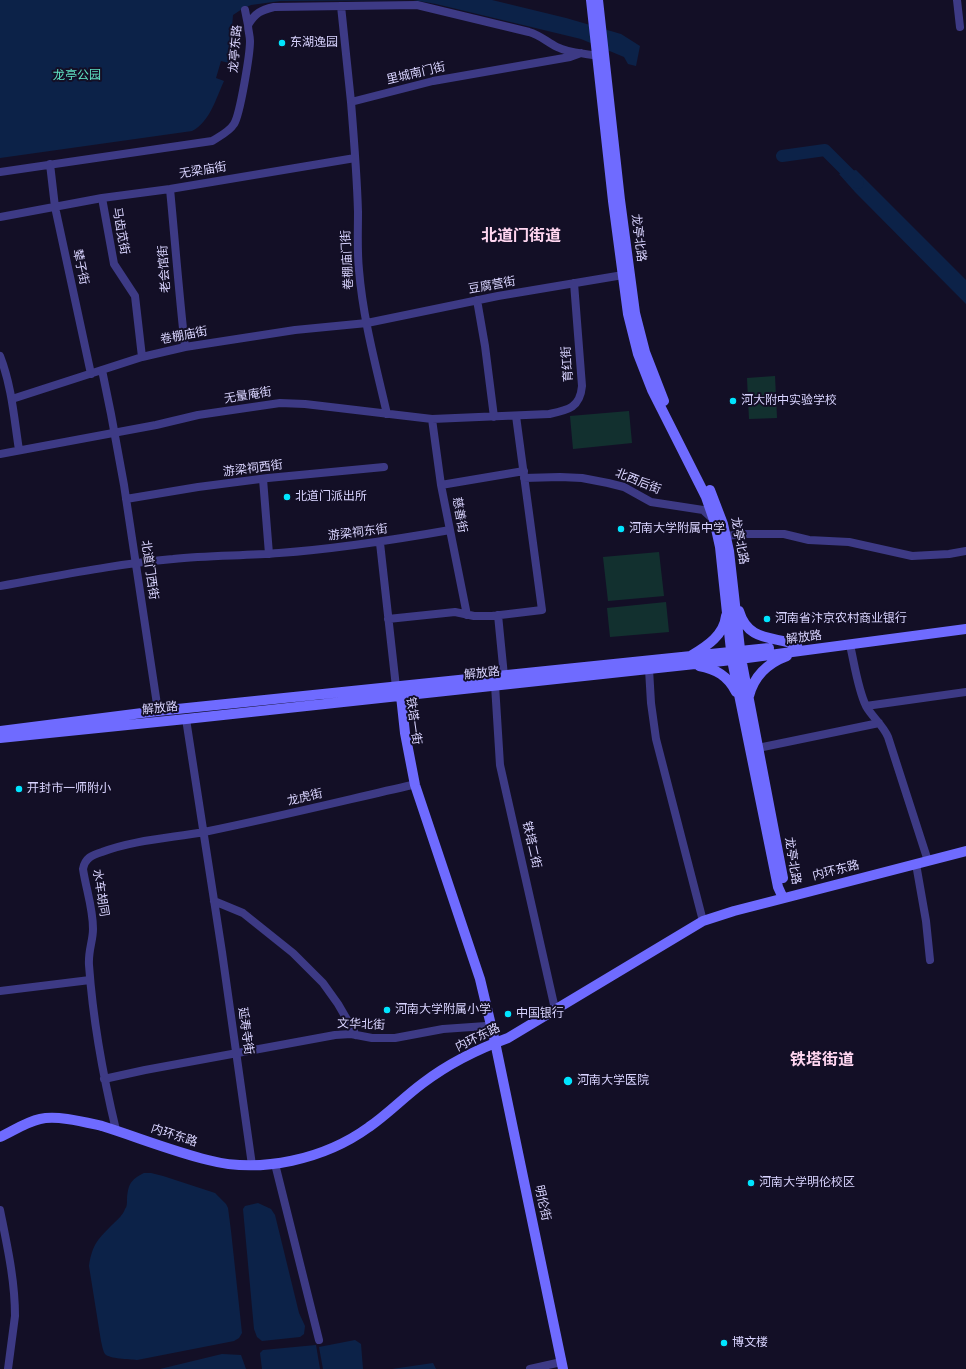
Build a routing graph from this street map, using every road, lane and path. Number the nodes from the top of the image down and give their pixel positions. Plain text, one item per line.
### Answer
1 (591, 0) edge
2 (598, 0) edge
3 (957, 0) edge
4 (341, 6) junction
5 (245, 10) dead end
6 (597, 20) junction
7 (248, 25) junction
8 (960, 27) dead end
9 (599, 52) junction
10 (582, 53) junction
11 (350, 102) junction
12 (355, 158) junction
13 (50, 164) junction
14 (0, 172) edge
15 (170, 189) junction
16 (102, 198) junction
17 (55, 207) junction
18 (0, 216) edge
19 (623, 275) junction
20 (574, 283) junction
21 (477, 300) junction
22 (367, 323) junction
23 (185, 347) junction
24 (0, 356) edge
25 (142, 357) junction
26 (102, 370) junction
27 (91, 374) junction
28 (12, 399) junction
29 (387, 414) junction
30 (516, 416) junction
31 (494, 417) junction
32 (432, 419) junction
33 (114, 432) junction
34 (19, 450) junction
35 (0, 454) edge
36 (384, 467) dead end
37 (524, 475) junction
38 (264, 479) junction
39 (441, 485) junction
40 (126, 499) junction
41 (714, 520) junction
42 (450, 530) junction
43 (726, 536) junction
44 (380, 543) junction
45 (966, 551) edge
46 (269, 554) junction
47 (136, 563) junction
48 (0, 586) edge
49 (731, 602) junction
50 (467, 614) junction
51 (498, 615) junction
52 (388, 619) junction
53 (966, 624) edge
54 (966, 629) edge
55 (850, 645) junction
56 (797, 648) junction
57 (736, 655) junction
58 (689, 661) junction
59 (650, 669) junction
60 (504, 676) junction
61 (495, 685) junction
62 (966, 692) edge
63 (398, 693) junction
64 (744, 699) junction
65 (866, 706) junction
66 (158, 711) junction
67 (186, 719) junction
68 (879, 723) junction
69 (0, 731) edge
70 (0, 738) edge
71 (758, 748) junction
72 (412, 785) junction
73 (203, 832) junction
74 (966, 851) edge
75 (928, 861) junction
76 (916, 864) junction
77 (783, 898) junction
78 (214, 901) junction
79 (703, 921) junction
80 (930, 960) dead end
81 (90, 980) junction
82 (0, 991) edge
83 (555, 1009) junction
84 (486, 1026) junction
85 (356, 1035) junction
86 (493, 1043) junction
87 (236, 1054) junction
88 (104, 1079) junction
89 (116, 1130) junction
90 (0, 1137) edge
91 (275, 1164) junction
92 (252, 1165) junction
93 (0, 1210) edge
94 (319, 1340) dead end
95 (559, 1367) edge
96 (8, 1369) edge
97 (530, 1369) edge

1 - 6 main road, 龙亭北路
2 - 6 main road, 龙亭北路
3 - 8 street
4 - 7 street, 龙亭东路
4 - 10 street, 龙亭东路
4 - 11 street
5 - 7 street
6 - 9 main road, 龙亭北路
7 - 13 street, 龙亭东路
9 - 10 street, 龙亭东路
9 - 19 main road, 龙亭北路
9 - 43 main road, 龙亭北路
10 - 11 street, 里城南门街
11 - 12 street, 卷棚庙门街
12 - 15 street, 无梁庙街
12 - 22 street, 卷棚庙门街
13 - 14 street, 龙亭东路
13 - 17 street, 辇子街
15 - 16 street, 无梁庙街
15 - 23 street, 老会馆街
16 - 17 street, 无梁庙街
16 - 25 street, 马齿苋街
17 - 18 street, 无梁庙街
17 - 27 street, 辇子街
19 - 20 street, 豆腐营街
19 - 41 main road, 龙亭北路
20 - 21 street, 豆腐营街
20 - 30 street, 育红街
21 - 22 street, 豆腐营街
21 - 31 street
22 - 23 street, 卷棚庙街
22 - 29 street, 卷棚庙门街
23 - 25 street, 卷棚庙街
24 - 28 street
25 - 26 street, 卷棚庙街
26 - 27 street, 卷棚庙街
26 - 33 street, 北道门西街
27 - 28 street, 卷棚庙街
28 - 34 street
29 - 32 street, 育红街
29 - 33 street, 无量庵街
30 - 31 street, 育红街
30 - 37 street
31 - 32 street, 育红街
32 - 39 street, 慈善街
33 - 34 street, 无量庵街
33 - 40 street, 北道门西街
34 - 35 street, 无量庵街
36 - 38 street, 游梁祠西街
37 - 39 street
37 - 41 street, 北西后街
37 - 51 street
38 - 40 street, 游梁祠西街
38 - 46 street
39 - 42 street, 慈善街
40 - 47 street, 北道门西街
41 - 49 main road, 龙亭北路
42 - 44 street, 游梁祠东街
42 - 50 street, 慈善街
43 - 45 street
43 - 49 main road, 龙亭北路
44 - 46 street, 游梁祠东街
44 - 52 street
46 - 47 street, 游梁祠东街
47 - 48 street, 游梁祠东街
47 - 66 street, 北道门西街
49 - 56 main road
49 - 57 main road, 龙亭北路
49 - 58 main road
50 - 51 street
50 - 52 street
51 - 60 street
52 - 63 street
53 - 56 main road, 解放路
54 - 55 main road, 解放路
55 - 56 main road, 解放路
55 - 65 street
56 - 57 main road, 解放路
56 - 64 main road
57 - 58 main road, 解放路
57 - 64 main road, 龙亭北路
58 - 59 main road, 解放路
58 - 60 main road, 解放路
58 - 64 main road
59 - 61 main road, 解放路
59 - 79 street
60 - 63 main road, 解放路
61 - 63 main road, 解放路
61 - 83 street, 铁塔二街
62 - 65 street
63 - 66 main road, 解放路
63 - 67 main road, 解放路
63 - 72 main road, 铁塔一街
63 - 86 main road, 铁塔一街
64 - 71 main road, 龙亭北路
64 - 77 main road, 龙亭北路
65 - 68 street
66 - 69 main road, 解放路
67 - 70 main road, 解放路
67 - 73 street, 延寿寺街
68 - 71 street
68 - 75 street
71 - 77 main road, 龙亭北路
72 - 73 street, 龙虎街
72 - 84 main road, 铁塔一街
73 - 78 street, 延寿寺街
73 - 81 street, 水车胡同
74 - 75 main road, 内环东路
75 - 76 main road, 内环东路
76 - 77 main road, 内环东路
76 - 80 street
77 - 79 main road, 内环东路
78 - 85 street
78 - 87 street, 延寿寺街
79 - 83 main road, 内环东路
81 - 82 street
81 - 88 street
83 - 86 main road, 内环东路
84 - 85 street, 文华北街
84 - 86 main road, 铁塔一街
85 - 87 street, 文华北街
86 - 91 main road, 内环东路
86 - 95 main road, 明伦街
87 - 88 street, 文华北街
87 - 92 street, 延寿寺街
88 - 89 street
89 - 90 main road, 内环东路
89 - 92 main road, 内环东路
91 - 92 main road, 内环东路
91 - 94 street
93 - 96 street
95 - 97 street

